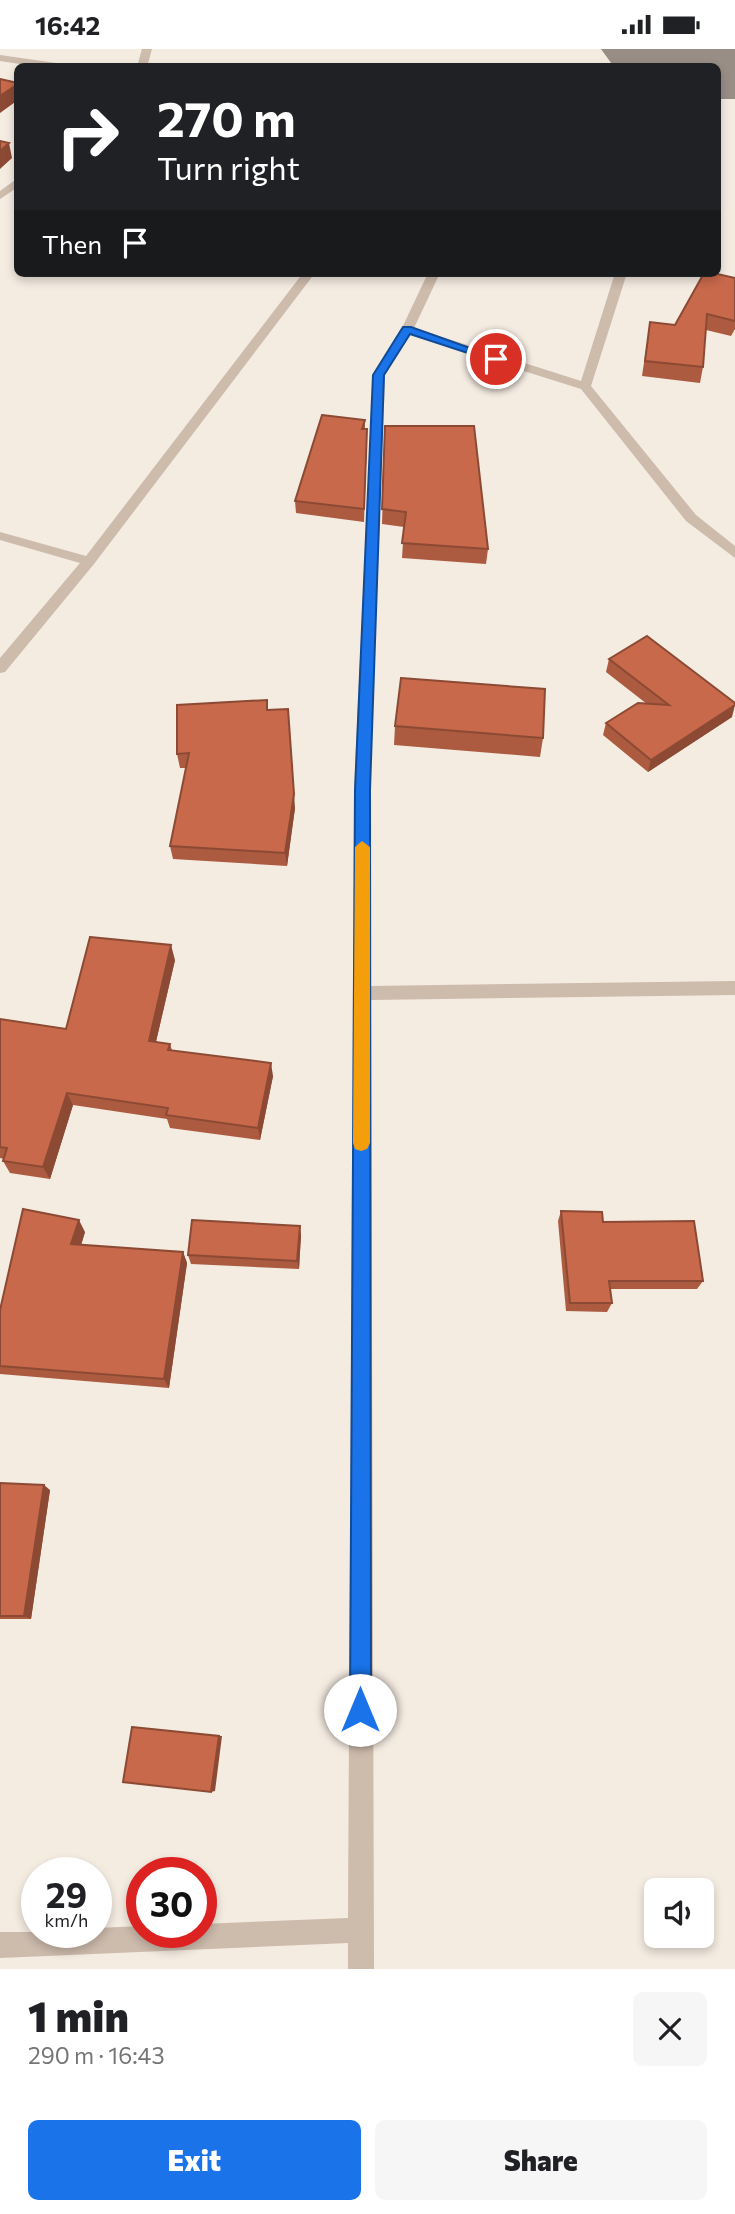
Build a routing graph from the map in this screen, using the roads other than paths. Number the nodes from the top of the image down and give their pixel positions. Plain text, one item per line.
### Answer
1 (0, 58) edge
2 (35, 63) edge
3 (14, 184) edge
4 (0, 196) edge
5 (306, 277) edge
6 (432, 277) edge
7 (620, 277) edge
8 (407, 330) junction
9 (585, 386) junction
10 (0, 536) edge
11 (735, 553) edge
12 (89, 561) junction
13 (0, 668) edge
14 (735, 988) edge
15 (362, 993) junction
16 (360, 1930) junction
17 (0, 1945) edge
18 (361, 1969) edge

1 - 2 street
3 - 4 street
5 - 12 street
6 - 8 street
7 - 9 street
8 - 9 street
8 - 15 street
9 - 11 street
10 - 12 street
12 - 13 street
14 - 15 street
15 - 16 street
16 - 17 street
16 - 18 street

